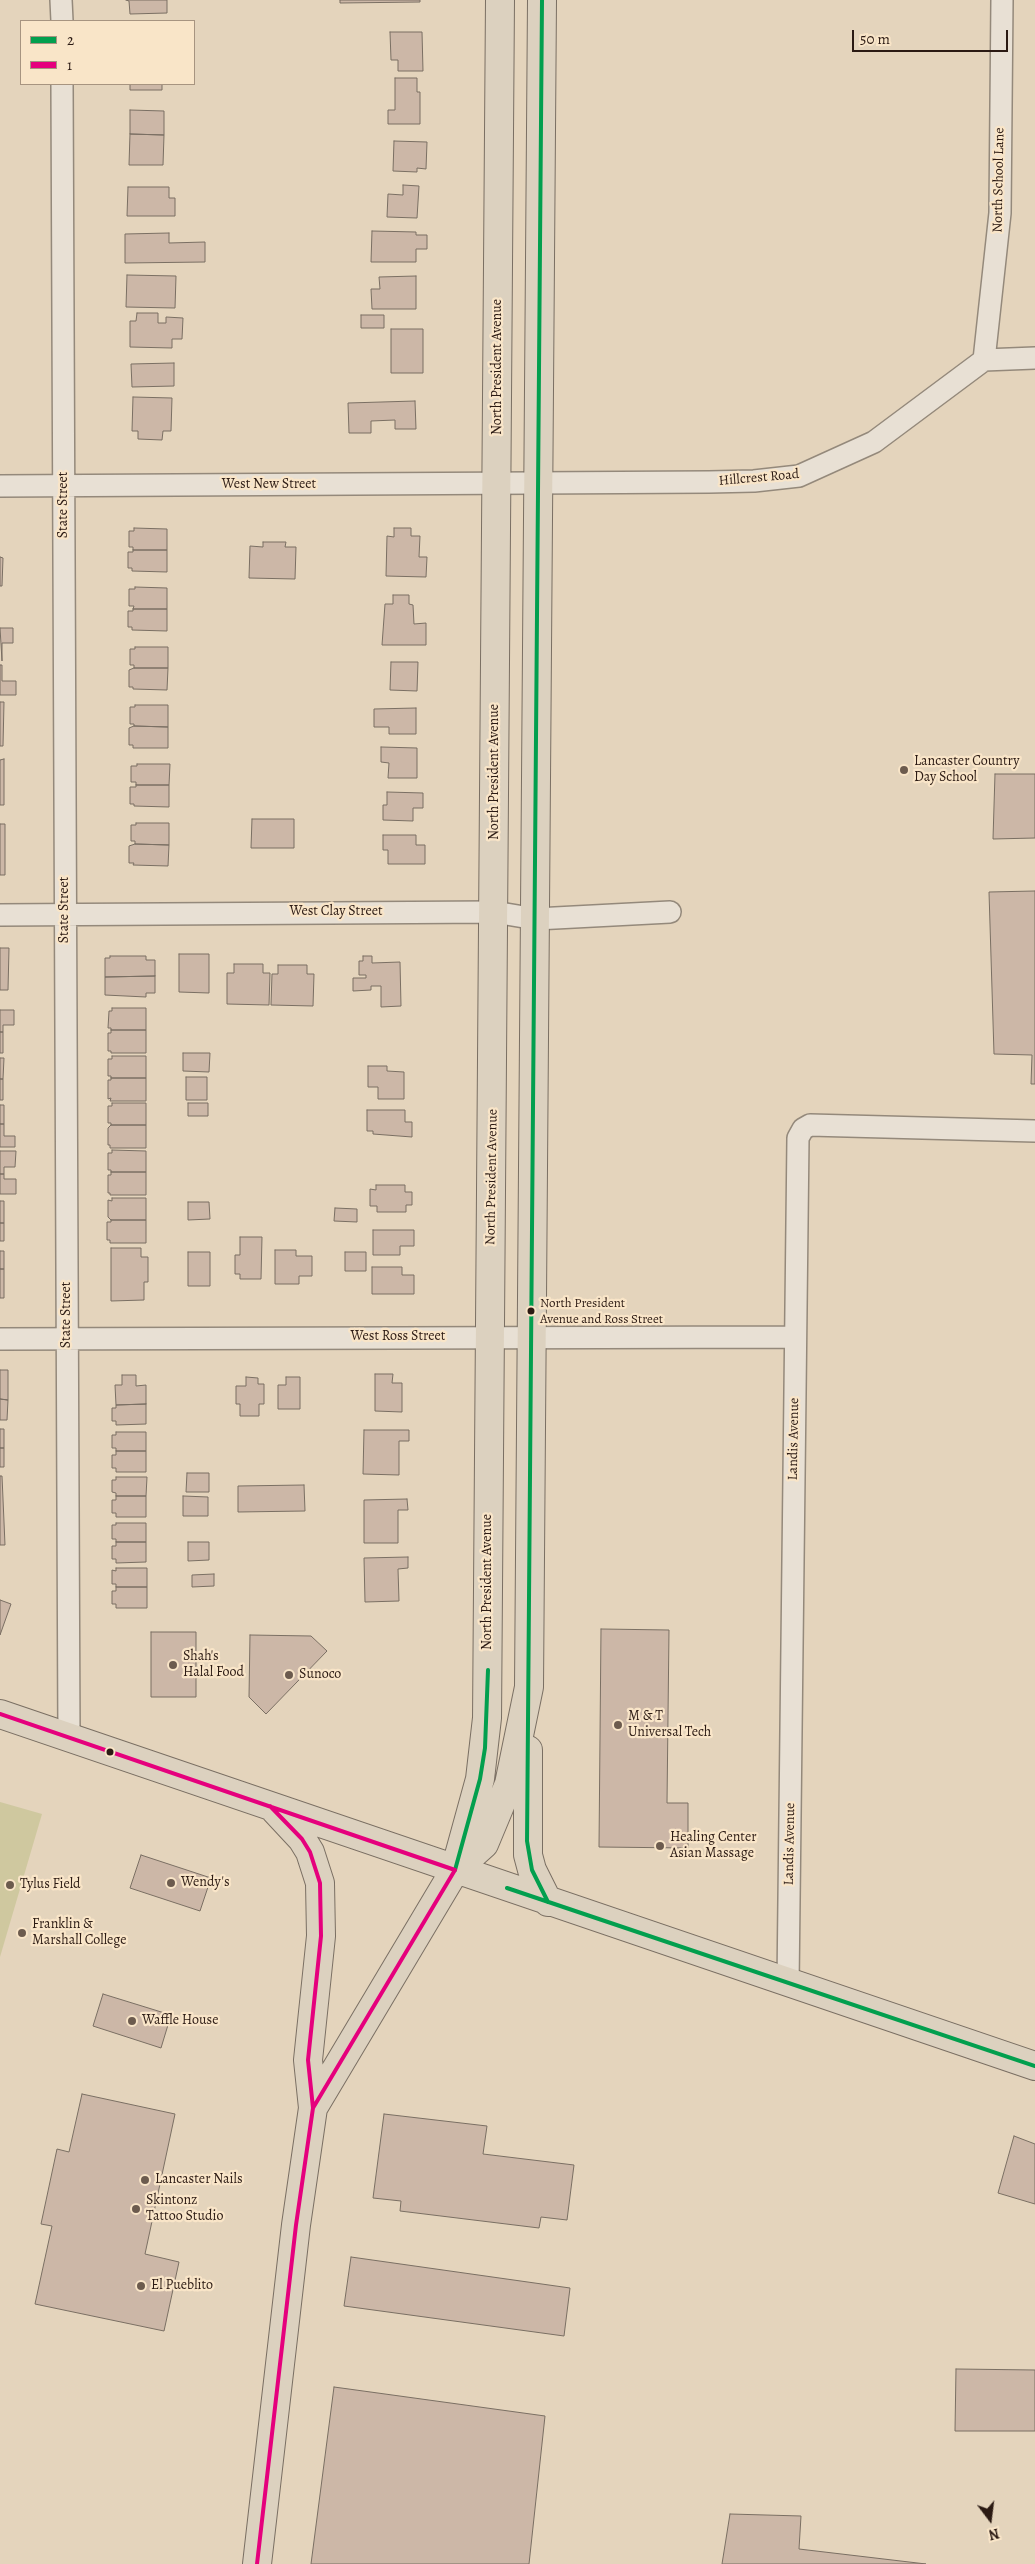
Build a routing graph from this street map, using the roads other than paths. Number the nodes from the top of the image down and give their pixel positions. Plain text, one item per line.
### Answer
1 (62, 0) edge
2 (500, 0) edge
3 (542, 0) edge
4 (1002, 0) edge
5 (62, 20) edge
6 (62, 85) edge
7 (1035, 358) edge
8 (984, 360) junction
9 (497, 483) junction
10 (539, 483) junction
11 (0, 486) edge
12 (64, 486) junction
13 (494, 912) junction
14 (670, 912) dead end
15 (0, 914) edge
16 (65, 914) junction
17 (536, 919) junction
18 (1035, 1131) edge
19 (795, 1337) junction
20 (490, 1338) junction
21 (532, 1338) junction
22 (0, 1339) edge
23 (67, 1339) junction
24 (529, 1687) junction
25 (0, 1714) edge
26 (69, 1737) junction
27 (270, 1806) junction
28 (455, 1870) junction
29 (548, 1902) junction
30 (788, 1984) junction
31 (1035, 2066) edge
32 (313, 2108) junction
33 (257, 2564) edge

1 - 5 street
2 - 9 main road, North President Avenue
3 - 10 main road
4 - 8 street, North School Lane
6 - 12 street, State Street
7 - 8 street
8 - 10 street, Hillcrest Road
9 - 10 street, West New Street
9 - 12 street, West New Street
9 - 13 main road, North President Avenue
10 - 17 main road
11 - 12 street, West New Street
12 - 16 street, State Street
13 - 16 street, West Clay Street
13 - 17 street, West Clay Street
13 - 20 main road, North President Avenue
14 - 17 street, West Clay Street
15 - 16 street, West Clay Street
16 - 23 street, State Street
17 - 21 main road
18 - 19 street, Landis Avenue
19 - 21 street, West Ross Street
19 - 30 street, Landis Avenue
20 - 21 street, West Ross Street
20 - 23 street, West Ross Street
20 - 28 main road, North President Avenue
21 - 24 main road
22 - 23 street, West Ross Street
23 - 26 street, State Street
24 - 28 main road
24 - 29 main road
25 - 26 main road
26 - 27 main road
27 - 28 main road
27 - 32 main road
28 - 29 main road
28 - 32 main road
29 - 30 main road
30 - 31 main road
32 - 33 main road

